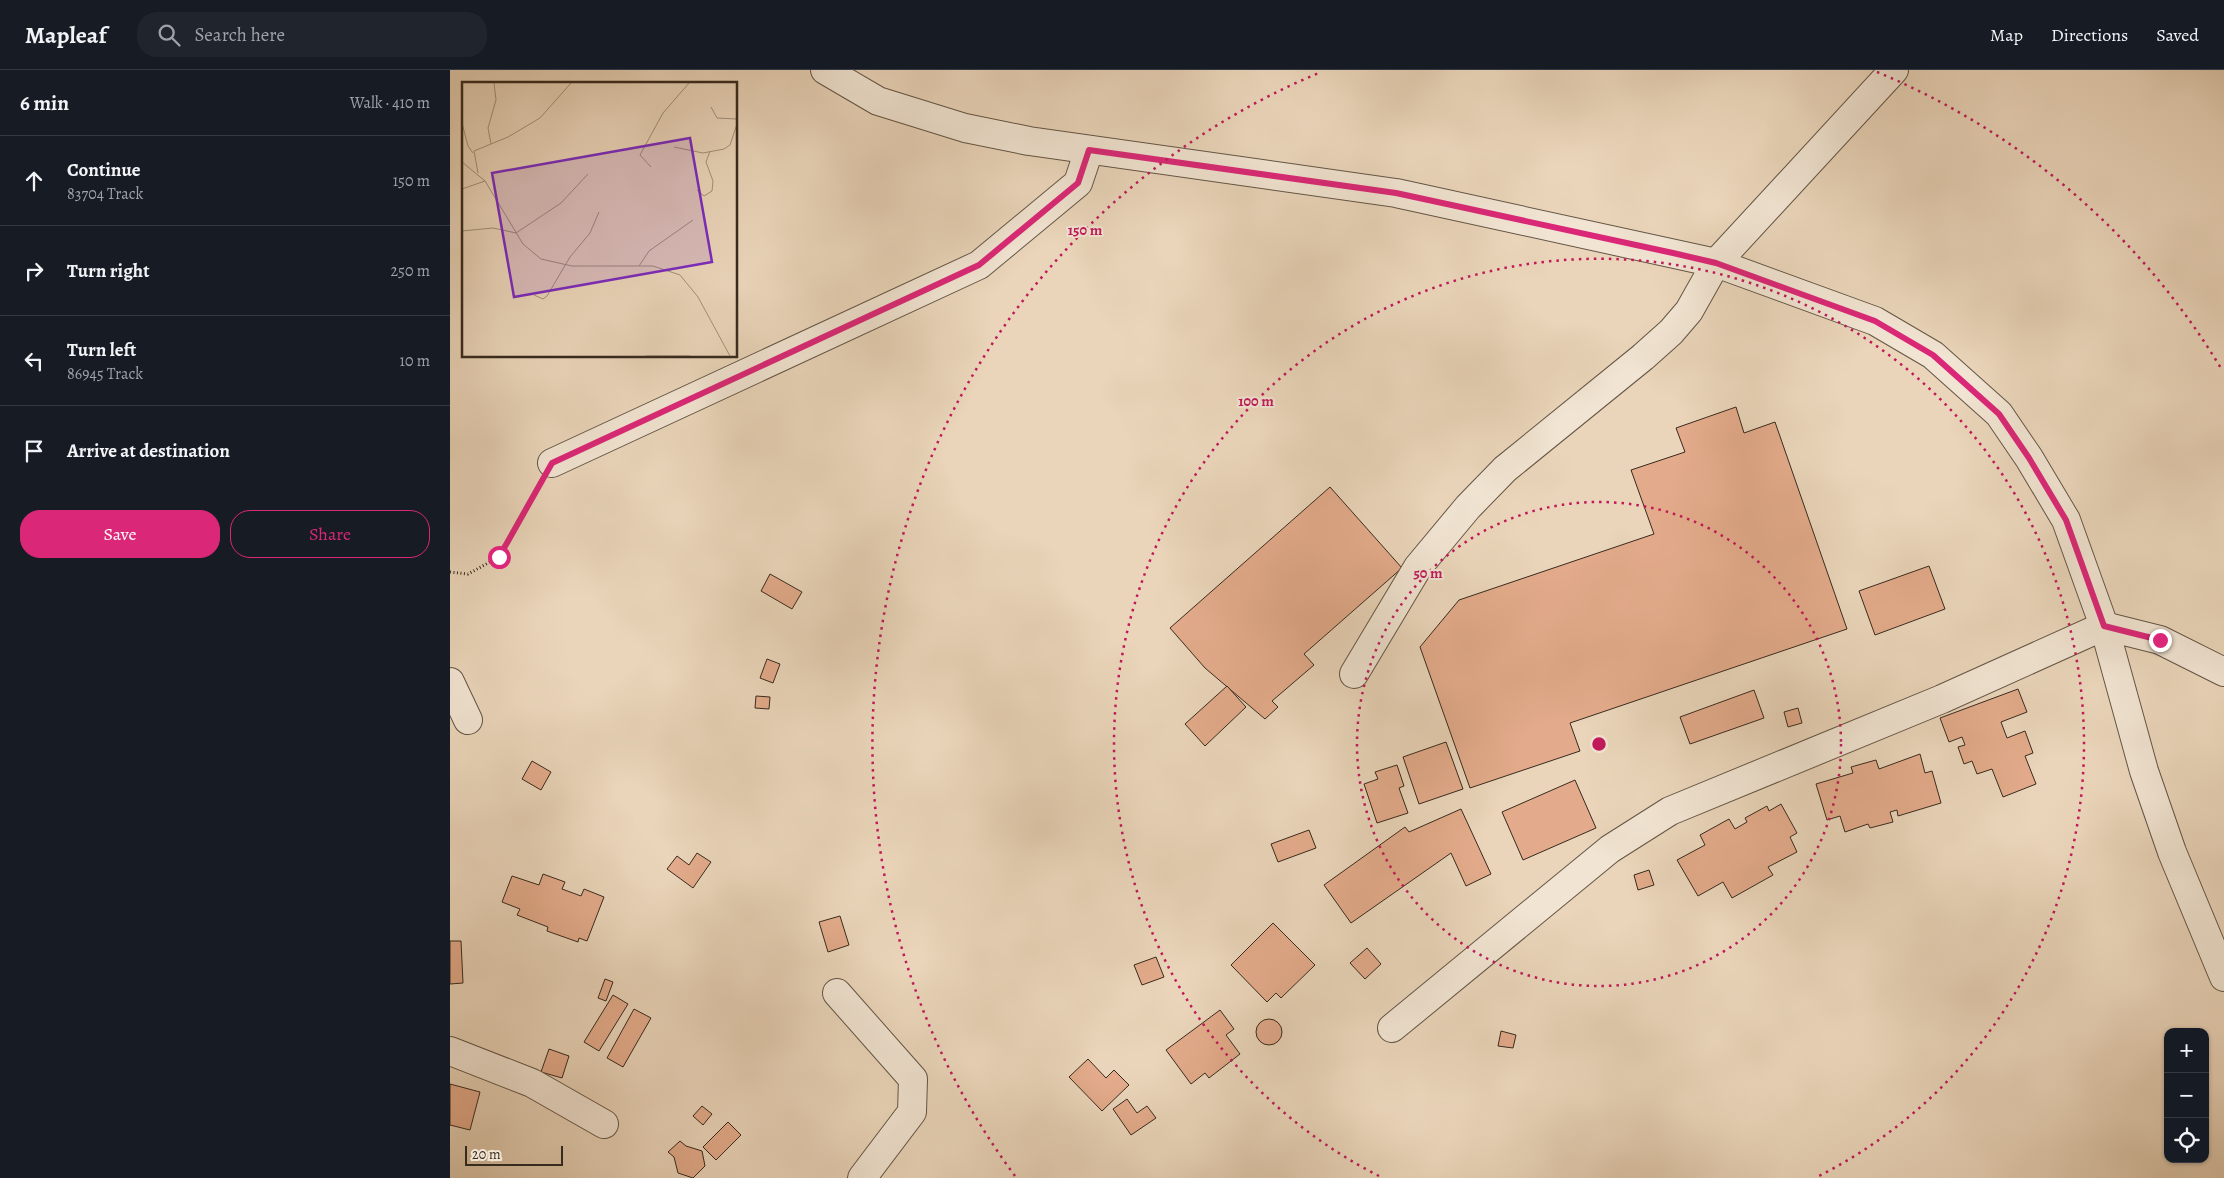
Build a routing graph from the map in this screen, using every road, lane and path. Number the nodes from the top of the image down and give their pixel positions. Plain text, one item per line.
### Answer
1 (825, 70) edge
2 (1894, 70) edge
3 (1089, 150) junction
4 (1716, 263) junction
5 (552, 463) joint
6 (450, 572) edge
7 (2104, 626) junction
8 (2224, 672) edge
9 (1354, 674) dead end
10 (450, 682) edge
11 (468, 720) dead end
12 (2224, 977) edge
13 (837, 993) dead end
14 (1392, 1028) dead end
15 (450, 1051) edge
16 (604, 1124) dead end
17 (862, 1178) edge

1 - 3 street
2 - 4 street
3 - 4 street
3 - 5 street
4 - 7 street
4 - 9 street
5 - 6 path
7 - 8 street
7 - 12 street
7 - 14 street
10 - 11 street
13 - 17 street
15 - 16 street

